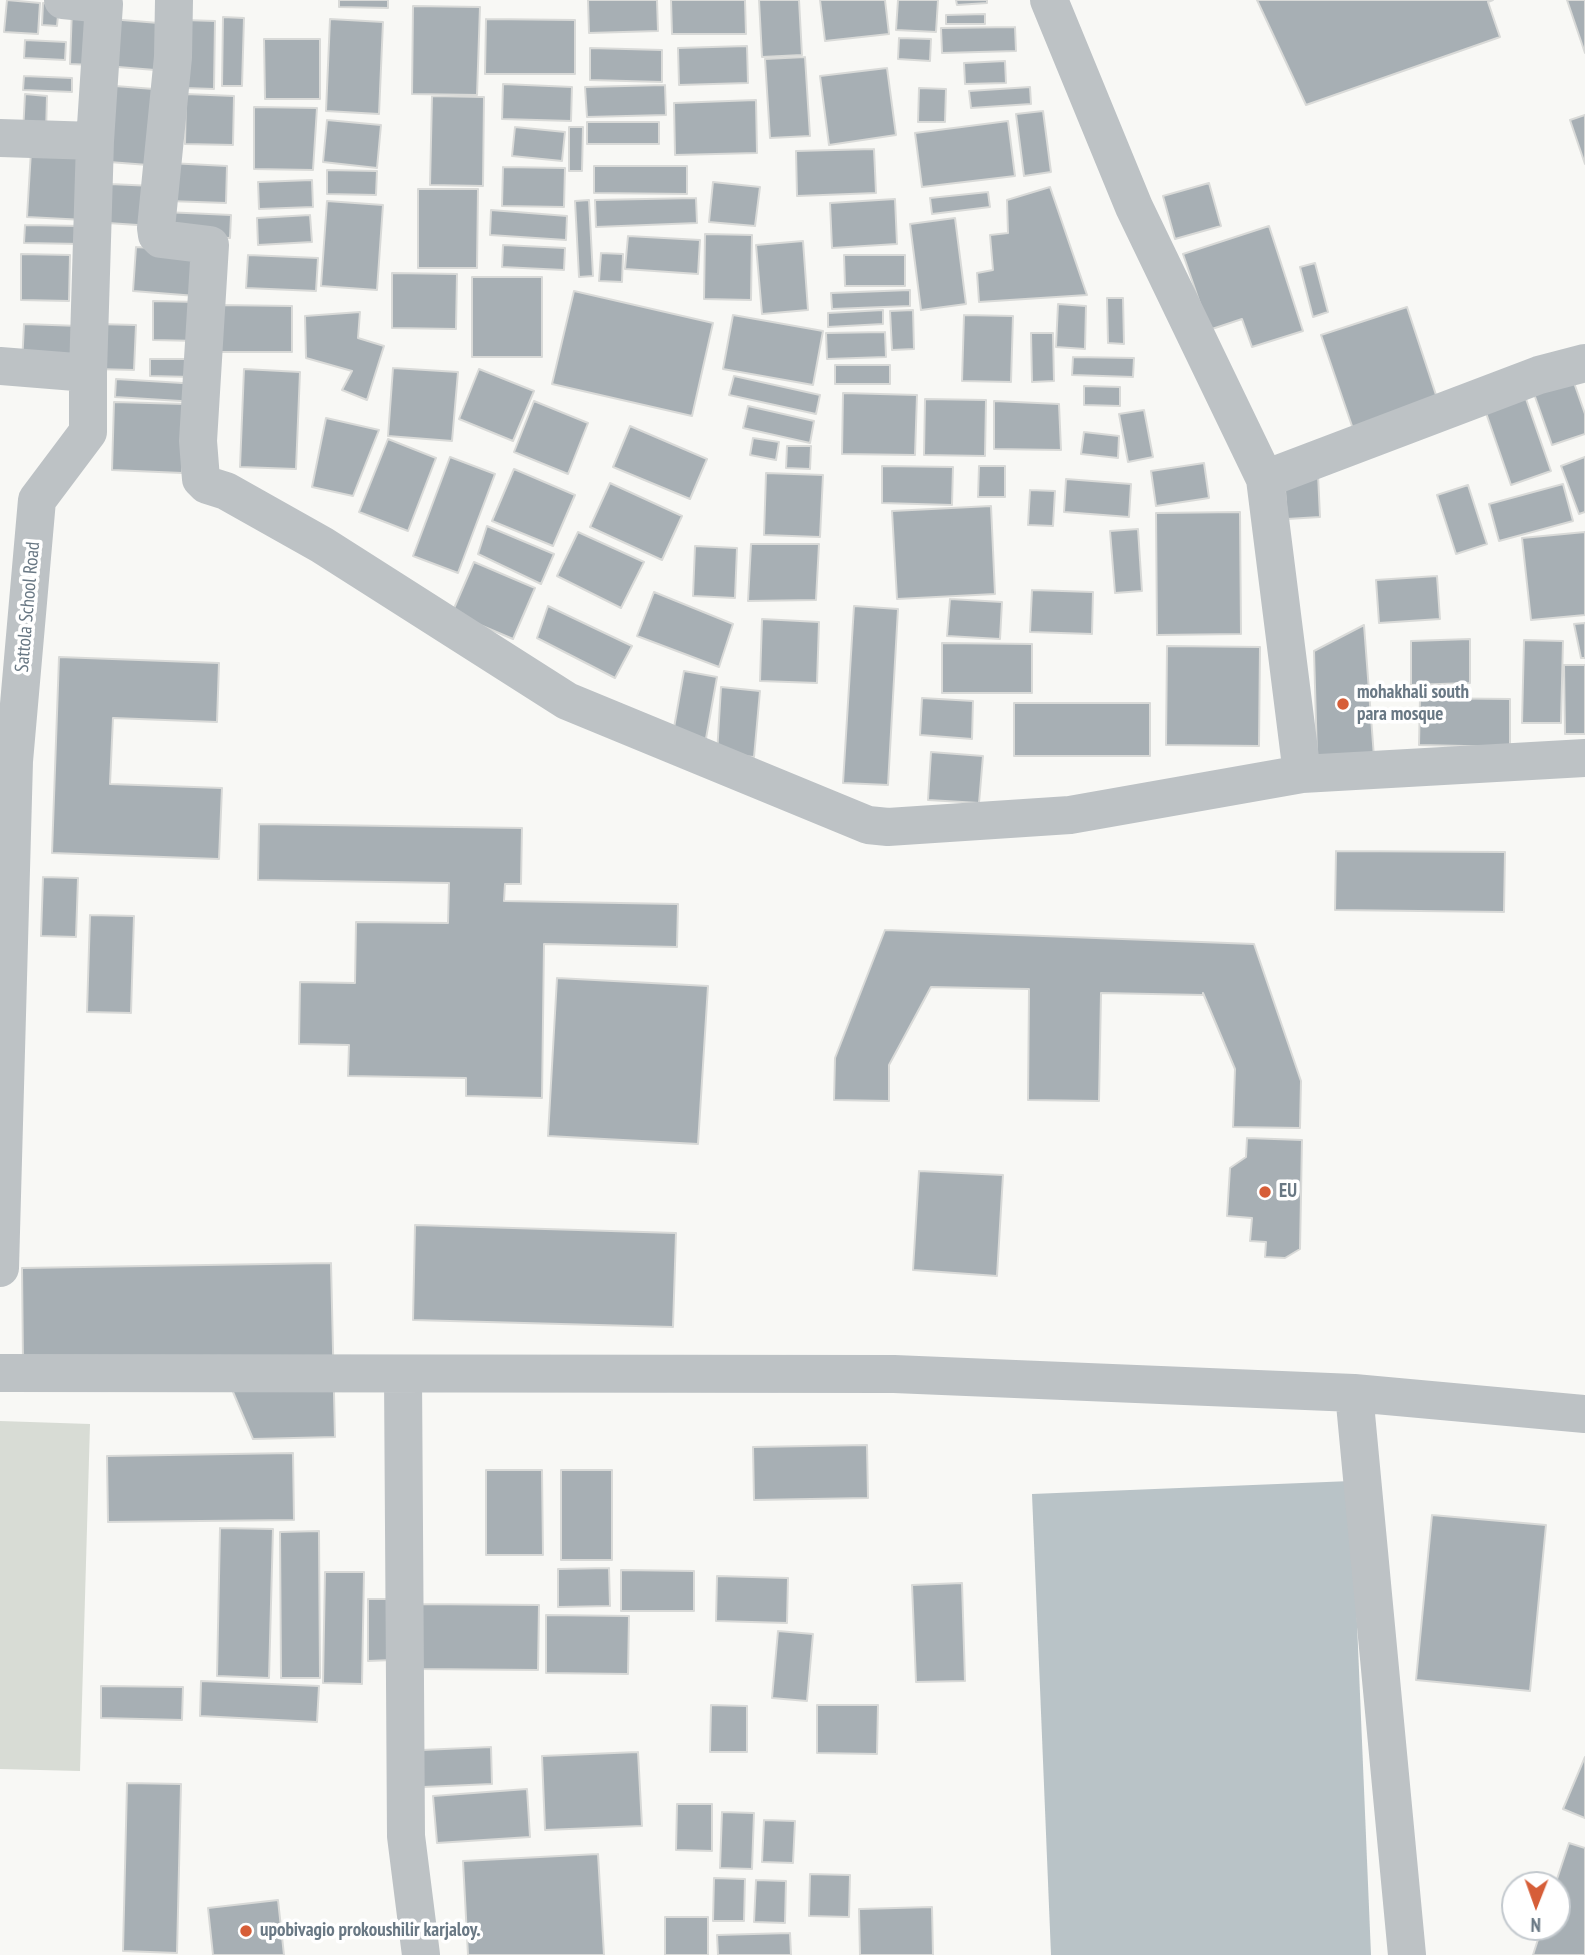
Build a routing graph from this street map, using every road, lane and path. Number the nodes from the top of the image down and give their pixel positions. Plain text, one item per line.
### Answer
1 (63, 0) edge
2 (174, 0) edge
3 (1049, 0) edge
4 (0, 138) edge
5 (95, 141) junction
6 (1585, 363) edge
7 (0, 366) edge
8 (88, 373) junction
9 (1265, 479) junction
10 (1585, 758) edge
11 (1302, 774) junction
12 (0, 1268) edge
13 (0, 1373) edge
14 (403, 1374) junction
15 (1354, 1393) junction
16 (1585, 1414) edge
17 (421, 1955) edge
18 (1407, 1955) edge

1 - 5 street, Sattola School Road
2 - 11 street
3 - 9 street
4 - 5 street
5 - 8 street, Sattola School Road
6 - 9 street
7 - 8 street
8 - 12 street, Sattola School Road
9 - 11 street
10 - 11 street
13 - 14 street
14 - 15 street
14 - 17 street
15 - 16 street
15 - 18 street

